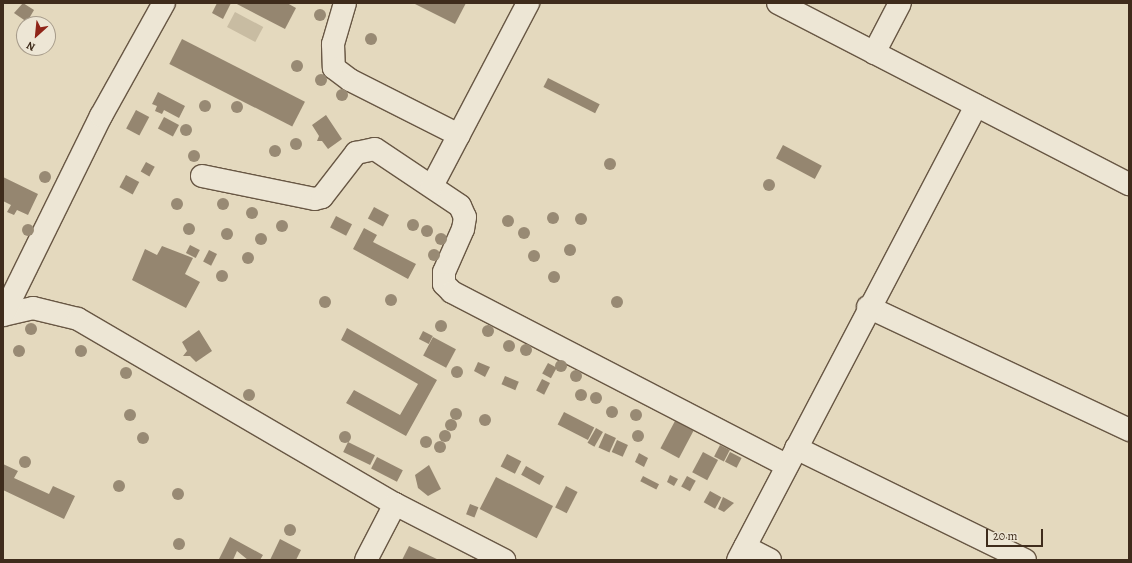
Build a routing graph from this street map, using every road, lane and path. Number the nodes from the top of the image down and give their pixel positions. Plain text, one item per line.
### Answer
1 (164, 3) edge
2 (345, 3) edge
3 (528, 3) edge
4 (778, 3) edge
5 (900, 3) edge
6 (874, 53) junction
7 (976, 106) junction
8 (459, 135) junction
9 (202, 176) dead end
10 (1129, 184) edge
11 (432, 186) junction
12 (868, 307) junction
13 (3, 315) edge
14 (1129, 430) edge
15 (791, 457) junction
16 (395, 504) junction
17 (741, 554) edge
18 (366, 560) edge
19 (504, 560) edge
20 (770, 560) edge
21 (1025, 560) edge

1 - 13 street
2 - 8 street
3 - 8 street
4 - 6 street
5 - 6 street
6 - 7 street
7 - 10 street
7 - 12 street
8 - 11 street
9 - 11 street
11 - 15 street
12 - 14 street
12 - 15 street
13 - 16 street
15 - 17 street
15 - 21 street
16 - 18 street
16 - 19 street
17 - 20 street

